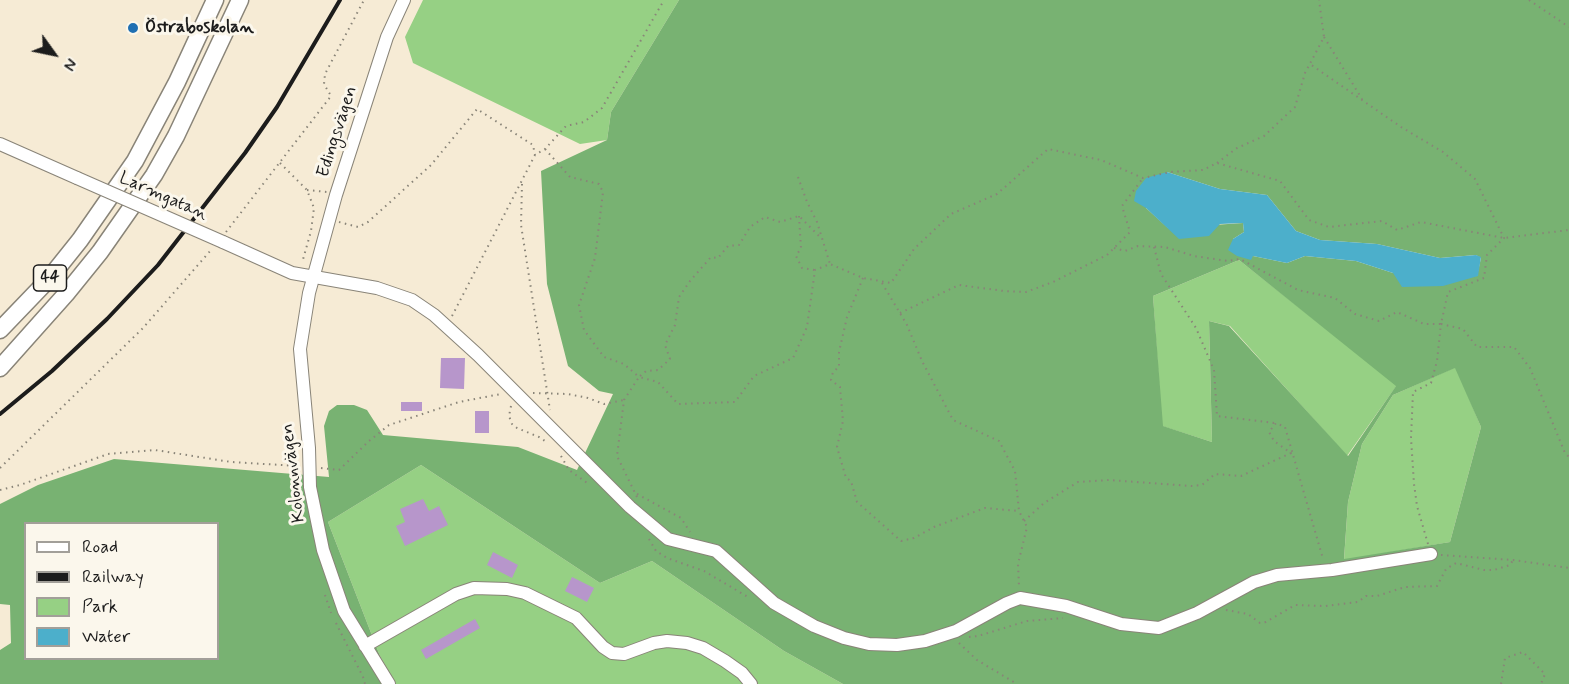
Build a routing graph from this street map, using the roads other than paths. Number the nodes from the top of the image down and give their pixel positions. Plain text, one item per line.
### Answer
1 (215, 0) edge
2 (240, 0) edge
3 (404, 0) edge
4 (0, 144) edge
5 (313, 278) junction
6 (0, 330) edge
7 (28, 335) junction
8 (0, 362) edge
9 (0, 368) edge
10 (1431, 554) road end
11 (366, 648) junction
12 (389, 684) edge
13 (751, 684) edge

1 - 6 highway, 44
2 - 7 highway, 44
3 - 5 street, Edingsvägen
4 - 5 street, Larmgatan, bridge
5 - 10 street, Larmgatan
5 - 11 street, Kolonnvägen
7 - 8 highway, 44
7 - 9 highway
11 - 12 street, Kolonnvägen
11 - 13 street

